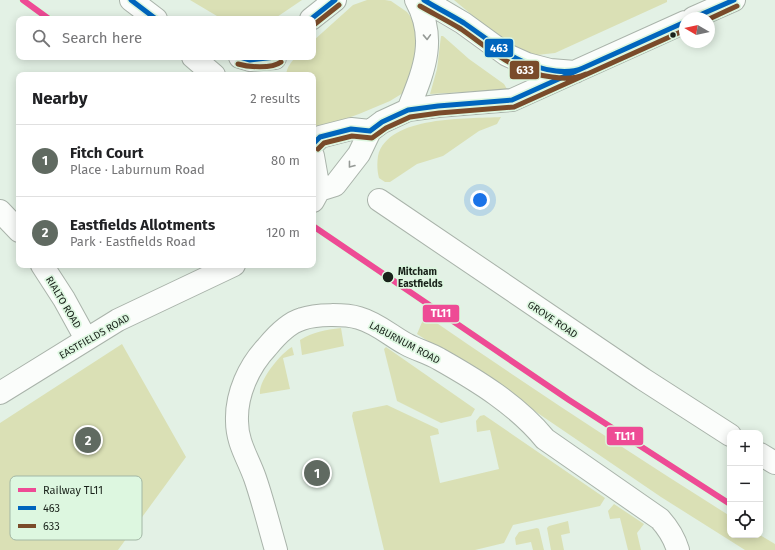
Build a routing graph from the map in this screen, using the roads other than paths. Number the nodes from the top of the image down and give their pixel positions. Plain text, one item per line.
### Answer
1 (130, 0) edge
2 (335, 0) edge
3 (416, 0) edge
4 (424, 0) edge
5 (734, 0) edge
6 (707, 12) edge
7 (152, 16) edge
8 (315, 16) edge
9 (679, 25) edge
10 (196, 60) edge
11 (250, 60) edge
12 (275, 63) edge
13 (210, 72) edge
14 (576, 72) junction
15 (408, 110) junction
16 (370, 131) junction
17 (316, 141) edge
18 (316, 195) edge
19 (379, 200) dead end
20 (0, 211) edge
21 (16, 229) edge
22 (44, 268) edge
23 (228, 268) edge
24 (86, 339) junction
25 (0, 393) edge
26 (727, 433) edge
27 (763, 456) edge
28 (775, 464) edge
29 (276, 550) edge
30 (678, 550) edge

1 - 7 street
2 - 8 street
3 -> 15 street
4 - 14 street
5 - 6 street
9 - 14 street
10 - 13 street
11 - 12 street
14 - 15 street
15 - 16 street
16 - 17 street
16 -> 18 street
19 - 26 street, GROVE ROAD
20 - 21 street
22 - 24 street, RIALTO ROAD
23 - 24 street, EASTFIELDS ROAD
24 - 25 street, EASTFIELDS ROAD
27 - 28 street
29 - 30 street, LABURNUM ROAD

